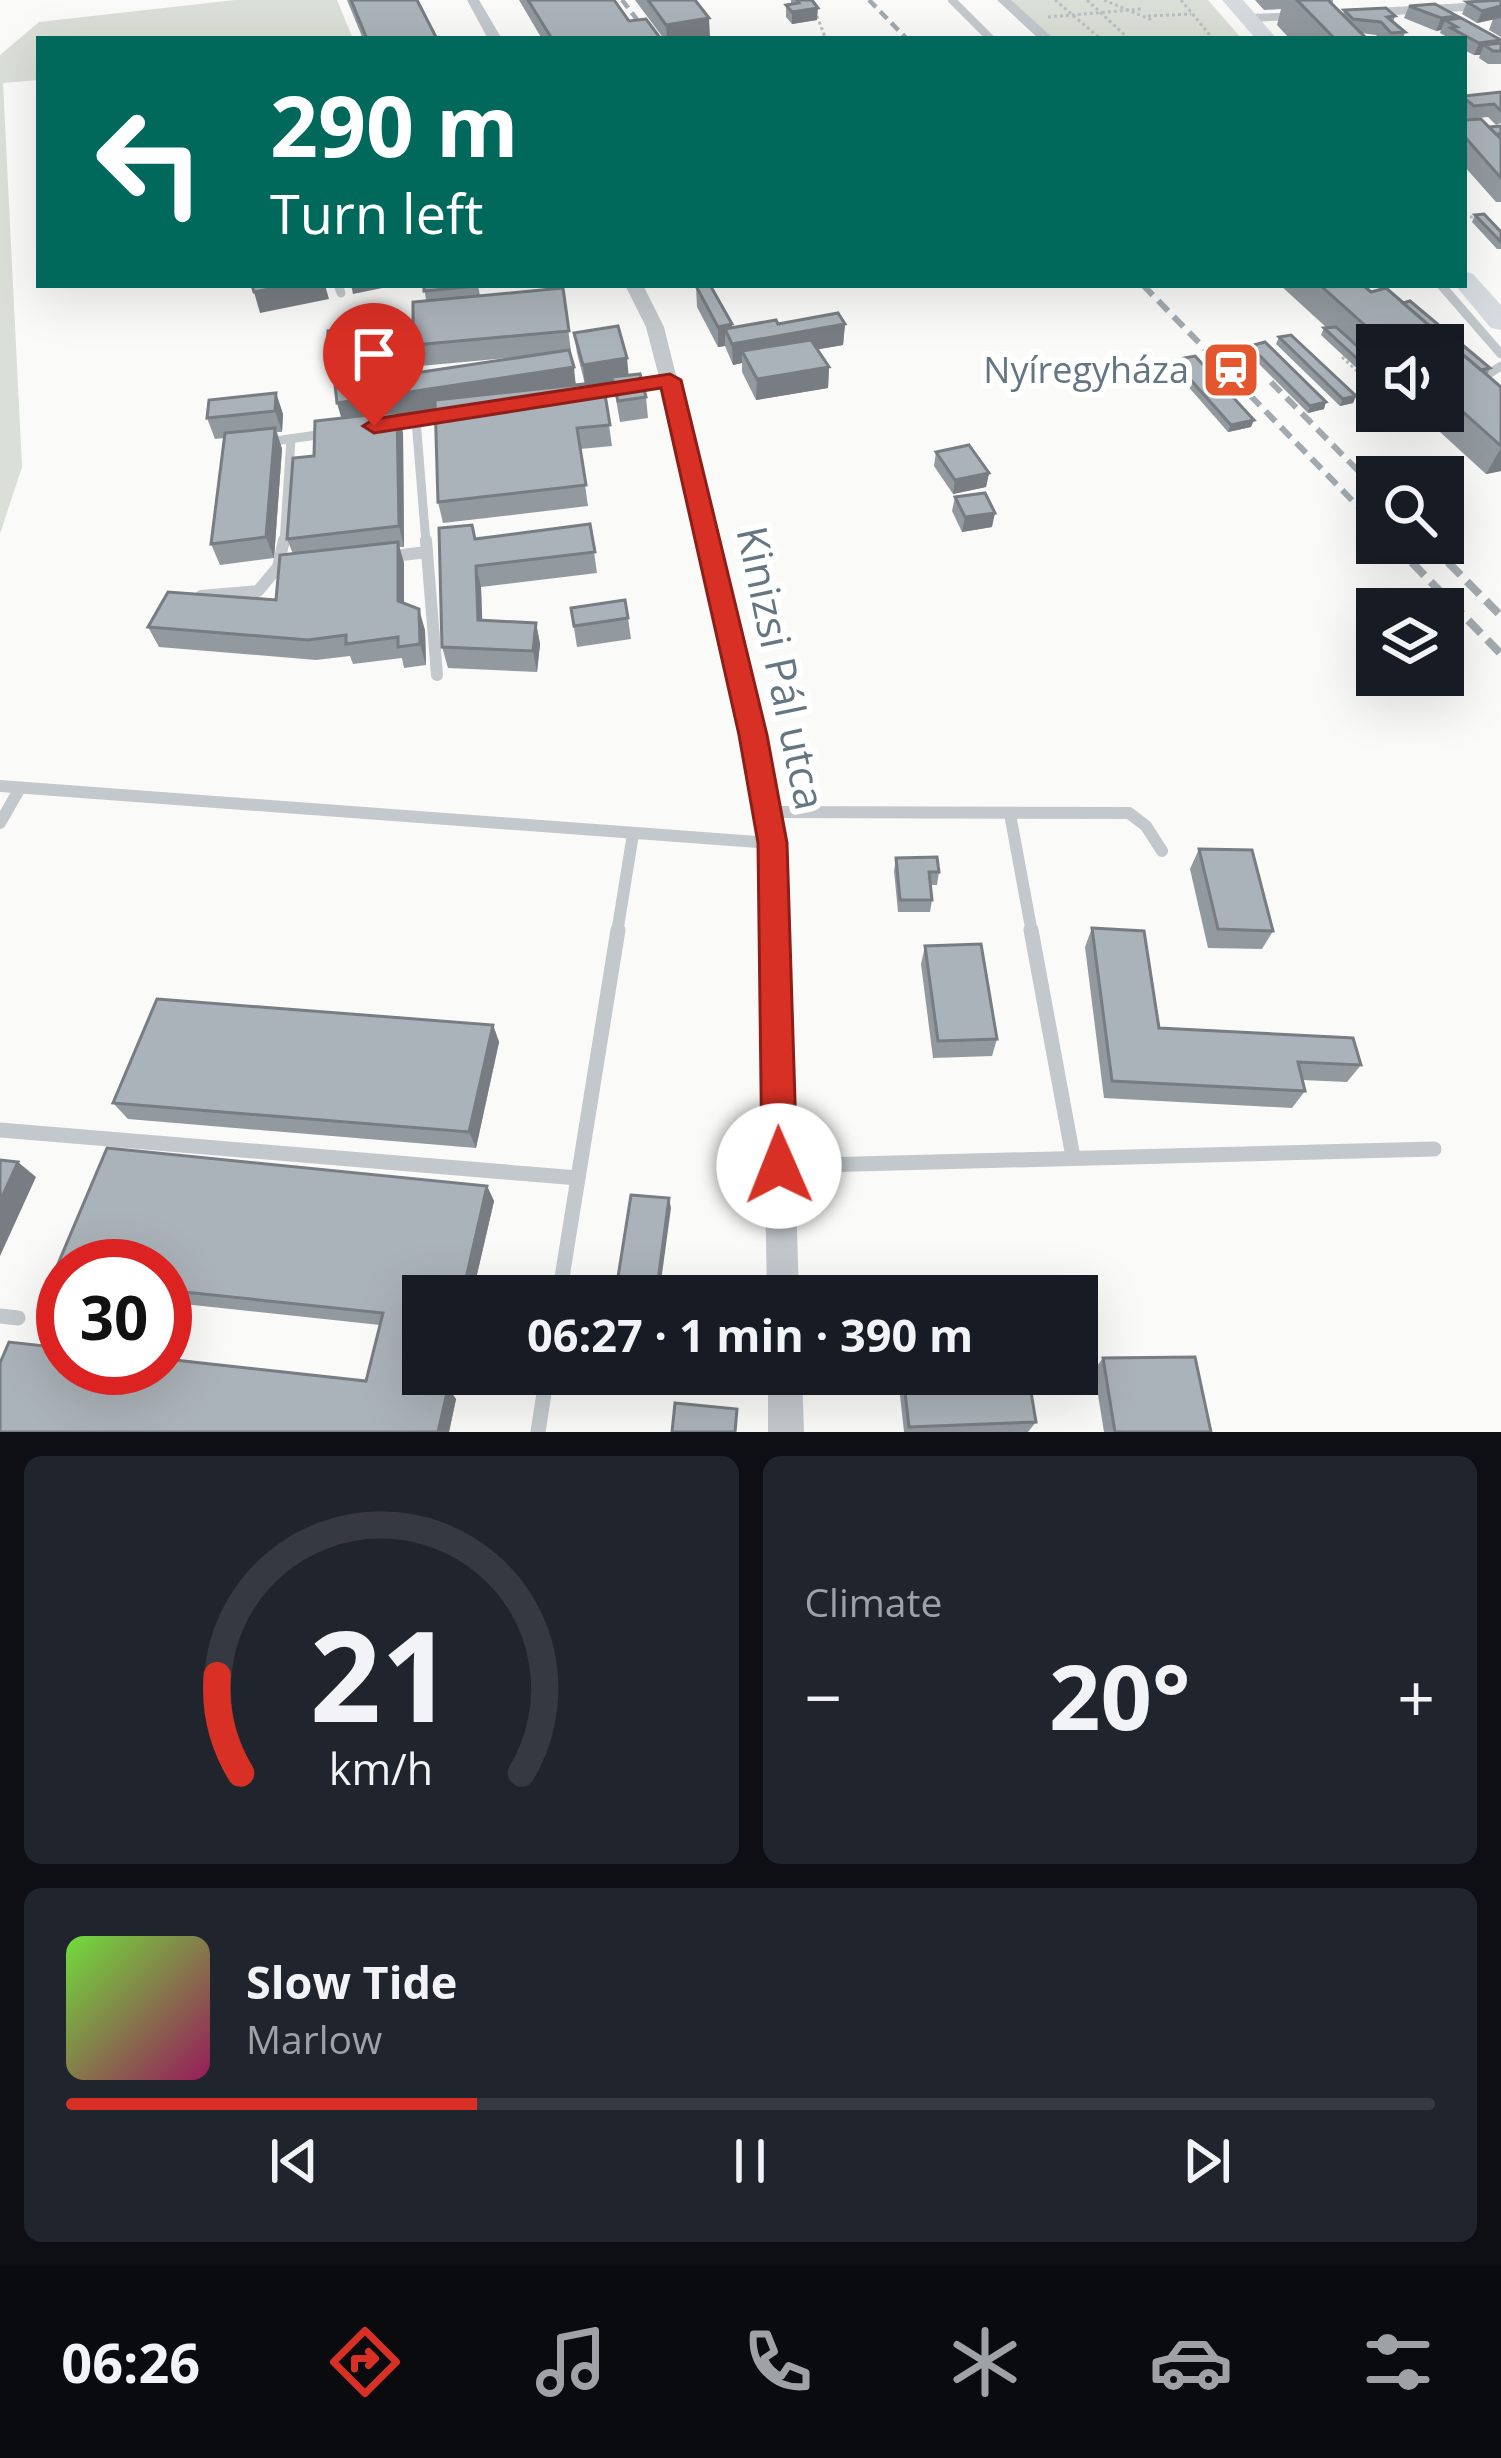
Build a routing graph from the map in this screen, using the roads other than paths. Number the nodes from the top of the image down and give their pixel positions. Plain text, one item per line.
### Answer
1 (473, 0) edge
2 (952, 0) edge
3 (1003, 0) edge
4 (1216, 0) edge
5 (1232, 0) edge
6 (1283, 0) edge
7 (1418, 0) edge
8 (1501, 5) edge
9 (1435, 9) junction
10 (1344, 14) edge
11 (1322, 15) edge
12 (1299, 16) junction
13 (1249, 28) edge
14 (1468, 28) edge
15 (493, 36) edge
16 (989, 36) edge
17 (1044, 36) edge
18 (1467, 253) edge
19 (1467, 282) edge
20 (636, 288) edge
21 (1444, 288) edge
22 (1501, 290) edge
23 (1501, 322) edge
24 (1501, 354) edge
25 (1501, 367) edge
26 (670, 380) junction
27 (578, 394) edge
28 (1501, 398) edge
29 (462, 412) edge
30 (416, 420) junction
31 (374, 426) edge
32 (353, 429) edge
33 (291, 439) junction
34 (253, 445) edge
35 (427, 552) junction
36 (362, 560) edge
37 (298, 569) edge
38 (277, 572) junction
39 (176, 598) edge
40 (437, 675) dead end
41 (0, 786) edge
42 (20, 788) junction
43 (767, 812) junction
44 (1010, 814) junction
45 (0, 823) edge
46 (633, 834) junction
47 (772, 843) junction
48 (1162, 851) dead end
49 (0, 1130) edge
50 (1434, 1149) dead end
51 (1073, 1157) junction
52 (779, 1166) junction
53 (578, 1178) junction
54 (563, 1275) edge
55 (782, 1275) edge
56 (544, 1395) edge
57 (785, 1395) edge
58 (538, 1432) edge
59 (786, 1432) edge

1 - 15 street
2 - 16 lane
3 - 17 street
4 - 13 main road
5 - 13 main road
6 - 12 lane
7 - 9 street
8 - 9 street
9 - 10 street
9 - 14 street
11 - 12 street
12 - 13 street
18 - 22 main road
19 - 23 main road
20 - 26 street, Kinizsi Pál utca
21 - 24 lane
25 - 28 lane
26 - 27 lane
26 - 43 street, Kinizsi Pál utca
29 - 30 lane
30 - 31 lane
30 - 35 lane
32 - 33 lane
33 - 34 lane
33 - 38 lane
35 - 36 lane
35 - 40 lane
37 - 38 lane
38 - 39 lane
41 - 42 lane
42 - 45 lane
42 - 46 lane
43 - 44 lane
43 - 47 street, Kinizsi Pál utca
44 - 48 lane
44 - 51 lane
46 - 47 lane
46 - 53 lane
47 - 52 street, Kinizsi Pál utca
49 - 53 lane
50 - 51 lane
51 - 52 lane
52 - 55 street, Kinizsi Pál utca
53 - 54 lane
56 - 58 lane
57 - 59 street

